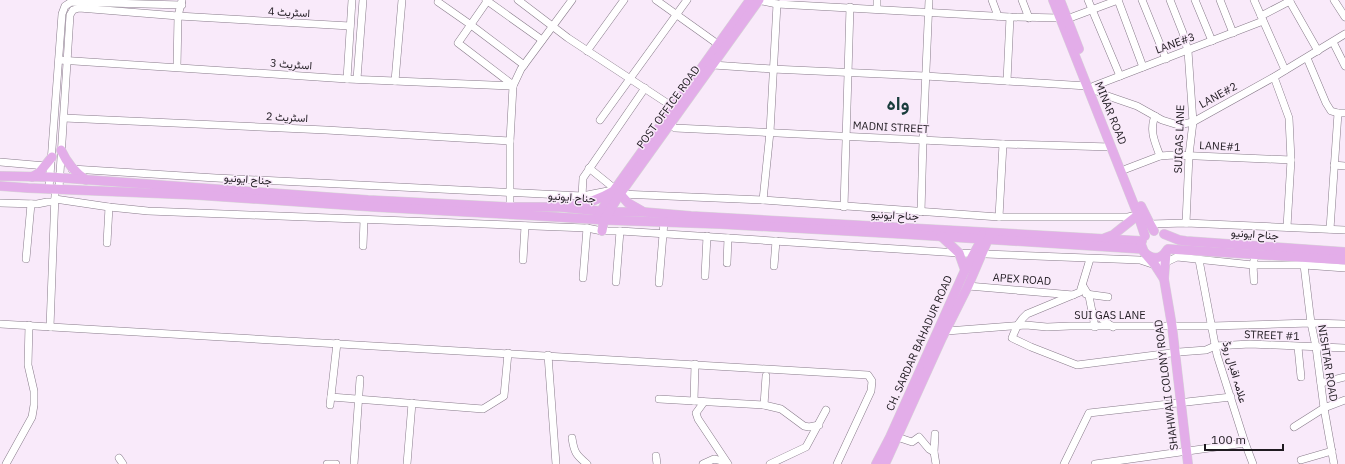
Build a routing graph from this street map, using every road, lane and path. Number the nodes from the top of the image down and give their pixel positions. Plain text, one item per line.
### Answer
1 (352, 0) edge
2 (363, 0) edge
3 (402, 0) edge
4 (487, 0) edge
5 (518, 0) edge
6 (572, 0) edge
7 (624, 0) edge
8 (656, 0) edge
9 (687, 0) edge
10 (756, 0) edge
11 (877, 0) edge
12 (929, 0) edge
13 (992, 0) edge
14 (1022, 0) edge
15 (1053, 0) edge
16 (1060, 0) edge
17 (1088, 0) edge
18 (1118, 0) edge
19 (1142, 0) edge
20 (1170, 0) edge
21 (1195, 0) edge
22 (1220, 0) edge
23 (1254, 0) edge
24 (1334, 0) edge
25 (1289, 1) edge
26 (173, 2) edge
27 (438, 2) dead end
28 (182, 3) edge
29 (818, 3) edge
30 (776, 4) junction
31 (850, 8) junction
32 (877, 9) junction
33 (1092, 10) junction
34 (928, 13) junction
35 (676, 14) junction
36 (178, 16) junction
37 (998, 16) junction
38 (1345, 17) edge
39 (1010, 18) junction
40 (1029, 18) junction
41 (1063, 18) junction
42 (1262, 18) junction
43 (471, 25) junction
44 (350, 26) junction
45 (553, 27) junction
46 (1233, 33) junction
47 (1345, 34) edge
48 (542, 40) junction
49 (1212, 41) junction
50 (1333, 42) junction
51 (719, 45) junction
52 (587, 51) junction
53 (1188, 51) junction
54 (1318, 51) junction
55 (1307, 58) junction
56 (1166, 59) junction
57 (59, 60) junction
58 (67, 61) junction
59 (524, 65) junction
60 (713, 65) junction
61 (1345, 66) edge
62 (177, 67) junction
63 (1143, 67) junction
64 (772, 69) junction
65 (1285, 70) junction
66 (847, 72) junction
67 (925, 76) junction
68 (1120, 76) junction
69 (1274, 77) junction
70 (347, 78) junction
71 (357, 79) junction
72 (630, 79) junction
73 (395, 81) junction
74 (1006, 81) junction
75 (513, 86) junction
76 (1092, 87) junction
77 (645, 88) junction
78 (673, 107) junction
79 (1341, 113) edge
80 (1155, 116) junction
81 (64, 118) junction
82 (600, 120) dead end
83 (1193, 122) junction
84 (667, 123) junction
85 (770, 132) junction
86 (846, 136) junction
87 (923, 140) junction
88 (510, 141) junction
89 (1002, 144) junction
90 (1112, 147) junction
91 (60, 150) junction
92 (1189, 155) junction
93 (1160, 156) junction
94 (52, 157) junction
95 (1291, 160) junction
96 (0, 162) edge
97 (1334, 165) junction
98 (46, 166) junction
99 (1345, 166) edge
100 (589, 168) junction
101 (72, 169) junction
102 (1126, 169) junction
103 (0, 176) edge
104 (32, 177) junction
105 (50, 178) junction
106 (60, 179) junction
107 (86, 180) junction
108 (0, 186) edge
109 (55, 189) junction
110 (510, 192) junction
111 (617, 192) junction
112 (582, 196) junction
113 (763, 200) junction
114 (55, 201) junction
115 (0, 203) edge
116 (31, 204) junction
117 (109, 207) junction
118 (510, 207) junction
119 (560, 207) junction
120 (844, 207) junction
121 (643, 212) junction
122 (921, 212) junction
123 (1138, 215) junction
124 (603, 216) junction
125 (999, 217) junction
126 (578, 218) junction
127 (364, 220) junction
128 (625, 221) junction
129 (664, 222) junction
130 (1186, 223) junction
131 (525, 226) junction
132 (1287, 226) junction
133 (578, 228) junction
134 (1152, 228) junction
135 (1330, 229) junction
136 (599, 230) junction
137 (1345, 230) edge
138 (620, 231) junction
139 (662, 233) junction
140 (1164, 234) junction
141 (707, 236) junction
142 (941, 236) junction
143 (986, 236) junction
144 (728, 238) junction
145 (1104, 239) junction
146 (776, 241) junction
147 (107, 243) dead end
148 (1143, 244) junction
149 (363, 246) dead end
150 (1167, 251) junction
151 (1345, 252) edge
152 (959, 254) junction
153 (977, 254) junction
154 (26, 259) dead end
155 (1090, 259) junction
156 (523, 260) dead end
157 (1199, 260) junction
158 (1254, 260) junction
159 (1345, 260) edge
160 (727, 263) dead end
161 (1164, 263) junction
162 (1155, 265) junction
163 (1304, 265) junction
164 (774, 266) dead end
165 (1345, 268) edge
166 (965, 270) junction
167 (706, 276) dead end
168 (582, 278) dead end
169 (1164, 279) junction
170 (1254, 281) dead end
171 (616, 282) dead end
172 (658, 282) dead end
173 (968, 286) junction
174 (1079, 291) junction
175 (1089, 296) junction
176 (1108, 297) dead end
177 (1091, 311) junction
178 (1311, 323) junction
179 (0, 324) edge
180 (1345, 324) edge
181 (29, 325) junction
182 (50, 326) junction
183 (1016, 326) junction
184 (1095, 326) junction
185 (1172, 326) junction
186 (1212, 326) junction
187 (1114, 327) junction
188 (942, 334) junction
189 (337, 343) junction
190 (1215, 346) junction
191 (1298, 346) junction
192 (1316, 347) junction
193 (1345, 348) edge
194 (1176, 352) junction
195 (508, 353) junction
196 (548, 356) junction
197 (695, 364) junction
198 (766, 376) dead end
199 (1301, 377) dead end
200 (1345, 378) edge
201 (360, 379) dead end
202 (1322, 383) junction
203 (331, 397) junction
204 (1230, 397) junction
205 (360, 398) junction
206 (659, 399) dead end
207 (1345, 400) edge
208 (694, 401) junction
209 (704, 402) junction
210 (412, 403) junction
211 (1181, 403) junction
212 (330, 405) dead end
213 (764, 405) junction
214 (1324, 408) junction
215 (826, 410) dead end
216 (819, 425) junction
217 (1294, 427) dead end
218 (935, 434) dead end
219 (897, 437) junction
220 (572, 438) dead end
221 (1245, 443) junction
222 (1186, 451) junction
223 (1332, 451) junction
224 (934, 452) junction
225 (656, 456) dead end
226 (1301, 460) dead end
227 (727, 463) edge
228 (6, 464) edge
229 (327, 464) edge
230 (336, 464) edge
231 (354, 464) edge
232 (407, 464) edge
233 (556, 464) edge
234 (587, 464) edge
235 (657, 464) edge
236 (703, 464) edge
237 (770, 464) edge
238 (837, 464) edge
239 (876, 464) edge
240 (885, 464) edge
241 (936, 464) edge
242 (1064, 464) edge
243 (1096, 464) edge
244 (1188, 464) edge
245 (1253, 464) edge
246 (1334, 464) edge

1 - 44 street
2 - 71 street
3 - 73 street
4 - 43 street
4 - 48 street
5 - 45 street
6 - 45 street
7 - 52 street
8 - 35 street
9 - 35 street
10 - 30 street
10 - 51 main road, POST OFFICE ROAD
10 - 60 main road, POST OFFICE ROAD
11 - 32 street
12 - 34 street
13 - 37 street
14 - 40 street
15 - 41 main road, MINAR ROAD
16 - 41 main road, MINAR ROAD
17 - 33 street
18 - 33 street
18 - 63 street
19 - 56 street
20 - 53 street, SUIGAS LANE
21 - 49 street
22 - 46 street
23 - 42 street
24 - 38 street
25 - 42 street, LANE#3
25 - 54 street
26 - 28 street
26 - 36 street
26 - 57 street
27 - 43 street
28 - 36 street
29 - 30 street
29 - 31 street
30 - 64 street
31 - 32 street
31 - 66 street
32 - 34 street
33 - 41 street
33 - 68 street
34 - 37 street
34 - 67 street
35 - 51 street
35 - 72 street
36 - 44 street, اسٹریٹ 4
36 - 58 street, اسٹریٹ 4
36 - 62 street
37 - 39 street
39 - 40 street
39 - 74 street
40 - 41 street
41 - 76 main road, MINAR ROAD
42 - 46 street, LANE#3
42 - 65 street
43 - 59 street
43 - 75 street
44 - 70 street
45 - 48 street
45 - 52 street
46 - 49 street, LANE#3
47 - 50 street, LANE#2
48 - 59 street
49 - 53 street, LANE#3
50 - 54 street, LANE#2
50 - 61 street
51 - 78 main road, POST OFFICE ROAD
52 - 72 street
53 - 56 street, LANE#3
53 - 83 street, SUIGAS LANE
54 - 55 street, LANE#2
55 - 65 street, LANE#2
55 - 79 street
56 - 63 street, LANE#3
57 - 58 street, اسٹریٹ 3
57 - 94 street
58 - 62 street, اسٹریٹ 3
58 - 81 street
59 - 75 street
60 - 64 street
60 - 84 main road, POST OFFICE ROAD
62 - 70 street, اسٹریٹ 3
63 - 68 street, LANE#3
64 - 66 street
64 - 85 street
65 - 69 street, LANE#2
66 - 67 street
66 - 86 street
67 - 74 street
67 - 87 street
68 - 76 street, LANE#3
69 - 83 street, LANE#2
69 - 95 street
70 - 71 street, اسٹریٹ 3
71 - 73 street, اسٹریٹ 3
72 - 77 street
72 - 82 street
73 - 75 street, اسٹریٹ 3
74 - 76 street
75 - 88 street
76 - 80 street, LANE#2
76 - 90 main road, MINAR ROAD
76 - 102 main road, MINAR ROAD
77 - 78 street
77 - 100 street
78 - 84 main road, POST OFFICE ROAD
79 - 97 street
80 - 83 street, LANE#2
80 - 93 street
81 - 88 street, اسٹریٹ 2
81 - 91 street
83 - 92 street, SUIGAS LANE
84 - 85 street, MADNI STREET
84 - 111 main road, POST OFFICE ROAD
85 - 86 street, MADNI STREET
85 - 113 street
86 - 87 street, MADNI STREET
86 - 120 street
87 - 89 street, MADNI STREET
87 - 122 street
88 - 110 street
89 - 90 street, MADNI STREET
89 - 125 street
90 - 123 main road, MINAR ROAD
91 - 101 main road
91 - 106 street
92 - 93 street, LANE#1
92 - 95 street, LANE#1
92 - 130 street, SUIGAS LANE
93 - 102 street, LANE#1
94 - 98 main road
94 - 105 street
95 - 132 street
96 - 98 street
97 - 99 street
97 - 135 street
98 - 104 main road
100 - 111 street
100 - 112 street
101 - 107 main road
101 - 110 street
102 - 134 main road, MINAR ROAD
103 - 104 main road, جناح ایونیو
104 - 105 main road, جناح ایونیو
105 - 106 main road, جناح ایونیو
105 - 109 street
106 - 107 main road, جناح ایونیو
106 - 109 street
107 - 118 main road, جناح ایونیو
108 - 109 main road, جناح ایونیو
109 - 114 street
109 - 126 main road, جناح ایونیو
110 - 112 street
110 - 118 street
111 - 112 street
111 - 113 street
111 - 119 main road
111 - 121 main road
111 - 124 main road, POST OFFICE ROAD
113 - 120 street
114 - 116 street
114 - 117 street
114 - 182 street
115 - 116 street
116 - 154 street
117 - 127 street
117 - 147 street
118 - 119 main road, جناح ایونیو
119 - 124 main road, جناح ایونیو
120 - 122 street
121 - 124 main road, جناح ایونیو
121 - 143 main road, جناح ایونیو
122 - 125 street
123 - 125 street
123 - 145 main road
123 - 148 main road, MINAR ROAD
124 - 126 main road, جناح ایونیو
124 - 128 main road, جناح ایونیو
124 - 136 main road, POST OFFICE ROAD
126 - 133 street
127 - 131 street
127 - 149 street
128 - 129 main road, جناح ایونیو
128 - 136 street
129 - 139 street
129 - 142 main road, جناح ایونیو
130 - 132 street
130 - 134 street
131 - 133 street
131 - 156 street
132 - 135 street
133 - 136 street
134 - 140 main road, جناح ایونیو
134 - 148 main road
135 - 137 street
136 - 138 street
136 - 168 street
138 - 139 street
138 - 171 street
139 - 141 street
139 - 172 street
140 - 150 main road
140 - 151 main road, جناح ایونیو
141 - 144 street
141 - 167 street
142 - 143 main road, جناح ایونیو
142 - 152 main road
143 - 145 main road, جناح ایونیو
143 - 148 main road, جناح ایونیو
143 - 153 main road, CH. SARDAR BAHADUR ROAD
144 - 146 street
144 - 160 street
145 - 148 main road, جناح ایونیو
146 - 152 street
146 - 164 street
148 - 150 main road, جناح ایونیو
148 - 162 main road, SHAHWALI COLONY ROAD
150 - 158 main road, جناح ایونیو
150 - 161 main road, SHAHWALI COLONY ROAD
152 - 153 street
152 - 166 main road
153 - 155 street
153 - 166 main road, CH. SARDAR BAHADUR ROAD
153 - 173 main road, CH. SARDAR BAHADUR ROAD
155 - 162 street
155 - 174 street
157 - 158 street
157 - 161 street
157 - 186 street, علامہ اقبال روڈ
158 - 159 main road, جناح ایونیو
158 - 163 street
158 - 170 street
161 - 162 street
161 - 169 main road, SHAHWALI COLONY ROAD
162 - 169 main road, SHAHWALI COLONY ROAD
163 - 165 street
163 - 178 street, NISHTAR ROAD
166 - 188 main road, CH. SARDAR BAHADUR ROAD
169 - 185 main road, SHAHWALI COLONY ROAD
173 - 174 street, APEX ROAD
173 - 188 main road, CH. SARDAR BAHADUR ROAD
174 - 175 street
174 - 183 street
175 - 176 street
175 - 177 street
177 - 184 street
177 - 187 street
178 - 180 street, SUI GAS LANE
178 - 186 street, SUI GAS LANE
178 - 192 street, NISHTAR ROAD
179 - 181 street
181 - 182 street
181 - 228 street
182 - 189 street
183 - 184 street, SUI GAS LANE
183 - 188 street, SUI GAS LANE
183 - 194 street, STREET #1
184 - 187 street, SUI GAS LANE
185 - 186 street, SUI GAS LANE
185 - 187 street, SUI GAS LANE
185 - 194 main road, SHAHWALI COLONY ROAD
186 - 190 street, علامہ اقبال روڈ
188 - 219 main road, CH. SARDAR BAHADUR ROAD
188 - 239 main road, CH. SARDAR BAHADUR ROAD
189 - 195 street
189 - 203 street
190 - 191 street, STREET #1
190 - 194 street, STREET #1
190 - 204 street, علامہ اقبال روڈ
191 - 192 street, STREET #1
191 - 199 street
192 - 193 street, STREET #1
192 - 202 street, NISHTAR ROAD
194 - 211 main road, SHAHWALI COLONY ROAD
195 - 196 street
195 - 210 street
196 - 197 street
196 - 233 street
197 - 208 street
197 - 238 street
198 - 213 street
200 - 202 street
201 - 205 street
202 - 214 street, NISHTAR ROAD
203 - 205 street
203 - 212 street
204 - 211 street
204 - 221 street, علامہ اقبال روڈ
205 - 210 street
205 - 231 street
206 - 208 street
207 - 214 street
208 - 209 street
209 - 213 street
209 - 227 street
210 - 232 street
211 - 222 main road, SHAHWALI COLONY ROAD
211 - 242 street
213 - 216 street
214 - 217 street
214 - 223 street, NISHTAR ROAD
215 - 216 street
216 - 237 street
218 - 224 street
219 - 224 street
219 - 240 main road, CH. SARDAR BAHADUR ROAD
220 - 234 street
221 - 222 street
221 - 245 street, علامہ اقبال روڈ
222 - 243 street
222 - 244 main road, SHAHWALI COLONY ROAD
223 - 226 street
223 - 246 street, NISHTAR ROAD
224 - 241 street
225 - 235 street
227 - 236 street
229 - 230 street

